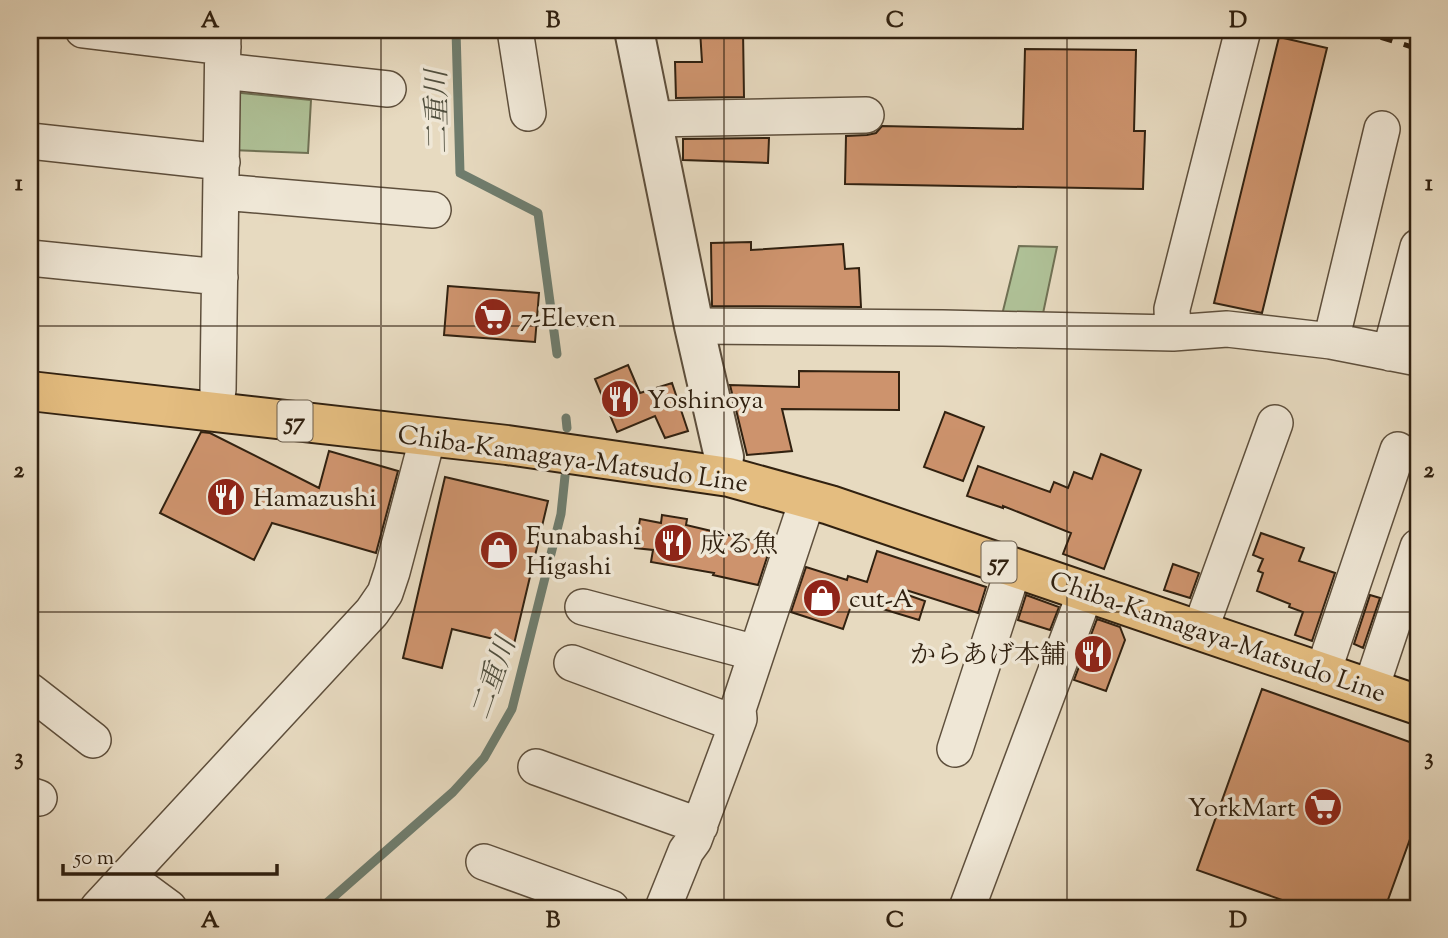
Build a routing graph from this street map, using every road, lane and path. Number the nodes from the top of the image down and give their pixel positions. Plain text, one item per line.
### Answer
1 (83, 30) edge
2 (515, 30) edge
3 (634, 30) edge
4 (1243, 30) edge
5 (118, 32) edge
6 (223, 49) edge
7 (388, 89) dead end
8 (528, 113) dead end
9 (866, 115) dead end
10 (652, 119) junction
11 (1382, 128) dead end
12 (30, 141) edge
13 (222, 177) junction
14 (433, 210) dead end
15 (1418, 247) edge
16 (30, 258) edge
17 (220, 277) junction
18 (694, 326) junction
19 (1173, 333) junction
20 (1331, 341) junction
21 (1404, 355) edge
22 (218, 390) dead end
23 (30, 391) edge
24 (1275, 423) dead end
25 (428, 436) junction
26 (1398, 450) dead end
27 (724, 457) dead end
28 (808, 498) junction
29 (1418, 547) edge
30 (1014, 567) junction
31 (1086, 591) junction
32 (583, 607) dead end
33 (1200, 630) junction
34 (757, 653) junction
35 (572, 663) dead end
36 (1323, 672) junction
37 (1371, 688) junction
38 (30, 691) edge
39 (1418, 705) edge
40 (737, 724) junction
41 (93, 740) dead end
42 (955, 749) dead end
43 (536, 767) dead end
44 (699, 826) junction
45 (484, 862) dead end
46 (127, 877) junction
47 (98, 908) edge
48 (169, 908) edge
49 (611, 908) edge
50 (663, 908) edge
51 (967, 908) edge

1 - 5 street
2 - 8 street
3 - 10 street
4 - 19 street
5 - 6 street
6 - 7 street
6 - 13 street
9 - 10 street
10 - 18 street
11 - 20 street
12 - 13 street
13 - 14 street
13 - 17 street
15 - 21 street
16 - 17 street
17 - 22 street
18 - 19 street
18 - 27 street
19 - 20 street
20 - 21 street
23 - 25 main road, Chiba-Kamagaya-Matsudo Line / 57
24 - 33 street
25 - 28 main road, Chiba-Kamagaya-Matsudo Line / 57
25 - 46 street
26 - 36 street
28 - 30 main road, Chiba-Kamagaya-Matsudo Line / 57
28 - 34 street
29 - 37 street
30 - 31 main road, Chiba-Kamagaya-Matsudo Line / 57
30 - 42 street
31 - 33 main road, Chiba-Kamagaya-Matsudo Line / 57
31 - 51 street
32 - 34 street
33 - 36 main road, Chiba-Kamagaya-Matsudo Line / 57
34 - 40 street
35 - 40 street
36 - 37 main road, Chiba-Kamagaya-Matsudo Line / 57
37 - 39 main road, Chiba-Kamagaya-Matsudo Line / 57
38 - 41 street
40 - 44 street
43 - 44 street
44 - 50 street
45 - 49 street
46 - 47 street
46 - 48 street

